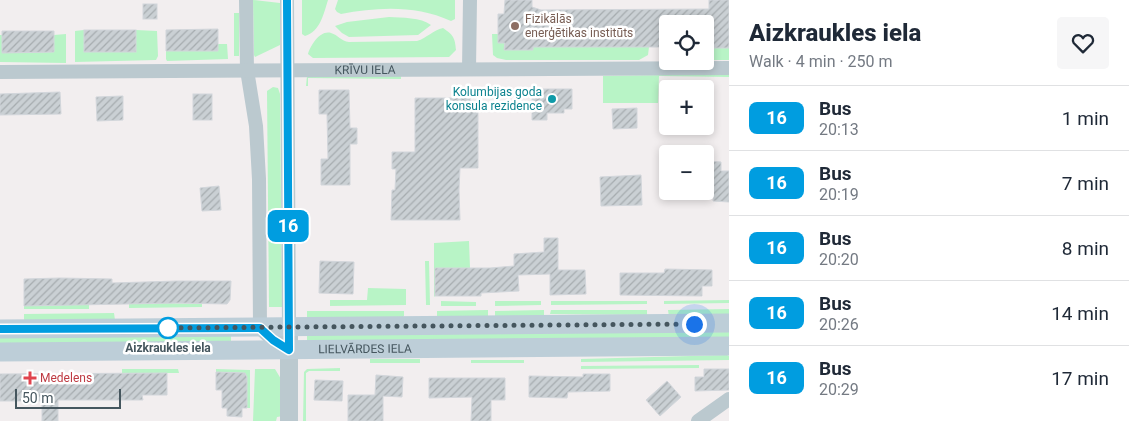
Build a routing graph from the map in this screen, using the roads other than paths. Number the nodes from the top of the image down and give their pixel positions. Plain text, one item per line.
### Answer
1 (246, 0) edge
2 (287, 0) edge
3 (470, 0) edge
4 (729, 68) edge
5 (469, 69) junction
6 (247, 70) junction
7 (288, 70) junction
8 (0, 72) edge
9 (729, 323) edge
10 (289, 327) junction
11 (260, 328) junction
12 (0, 329) edge
13 (729, 346) edge
14 (289, 350) junction
15 (0, 352) edge
16 (729, 399) edge
17 (289, 421) edge
18 (698, 421) edge

1 - 6 street
2 - 7 street
3 - 5 street
4 - 5 street, KRĪVU IELA
5 - 7 street, KRĪVU IELA
6 - 7 street, KRĪVU IELA
6 - 8 street, KRĪVU IELA
6 - 11 street
7 - 10 street
9 - 10 main road, LIELVĀRDES IELA
10 - 11 main road, LIELVĀRDES IELA
10 - 14 street
11 - 12 main road, LIELVĀRDES IELA
11 - 14 street
13 - 14 main road, LIELVĀRDES IELA
14 - 15 main road, LIELVĀRDES IELA
14 - 17 street
16 - 18 street

